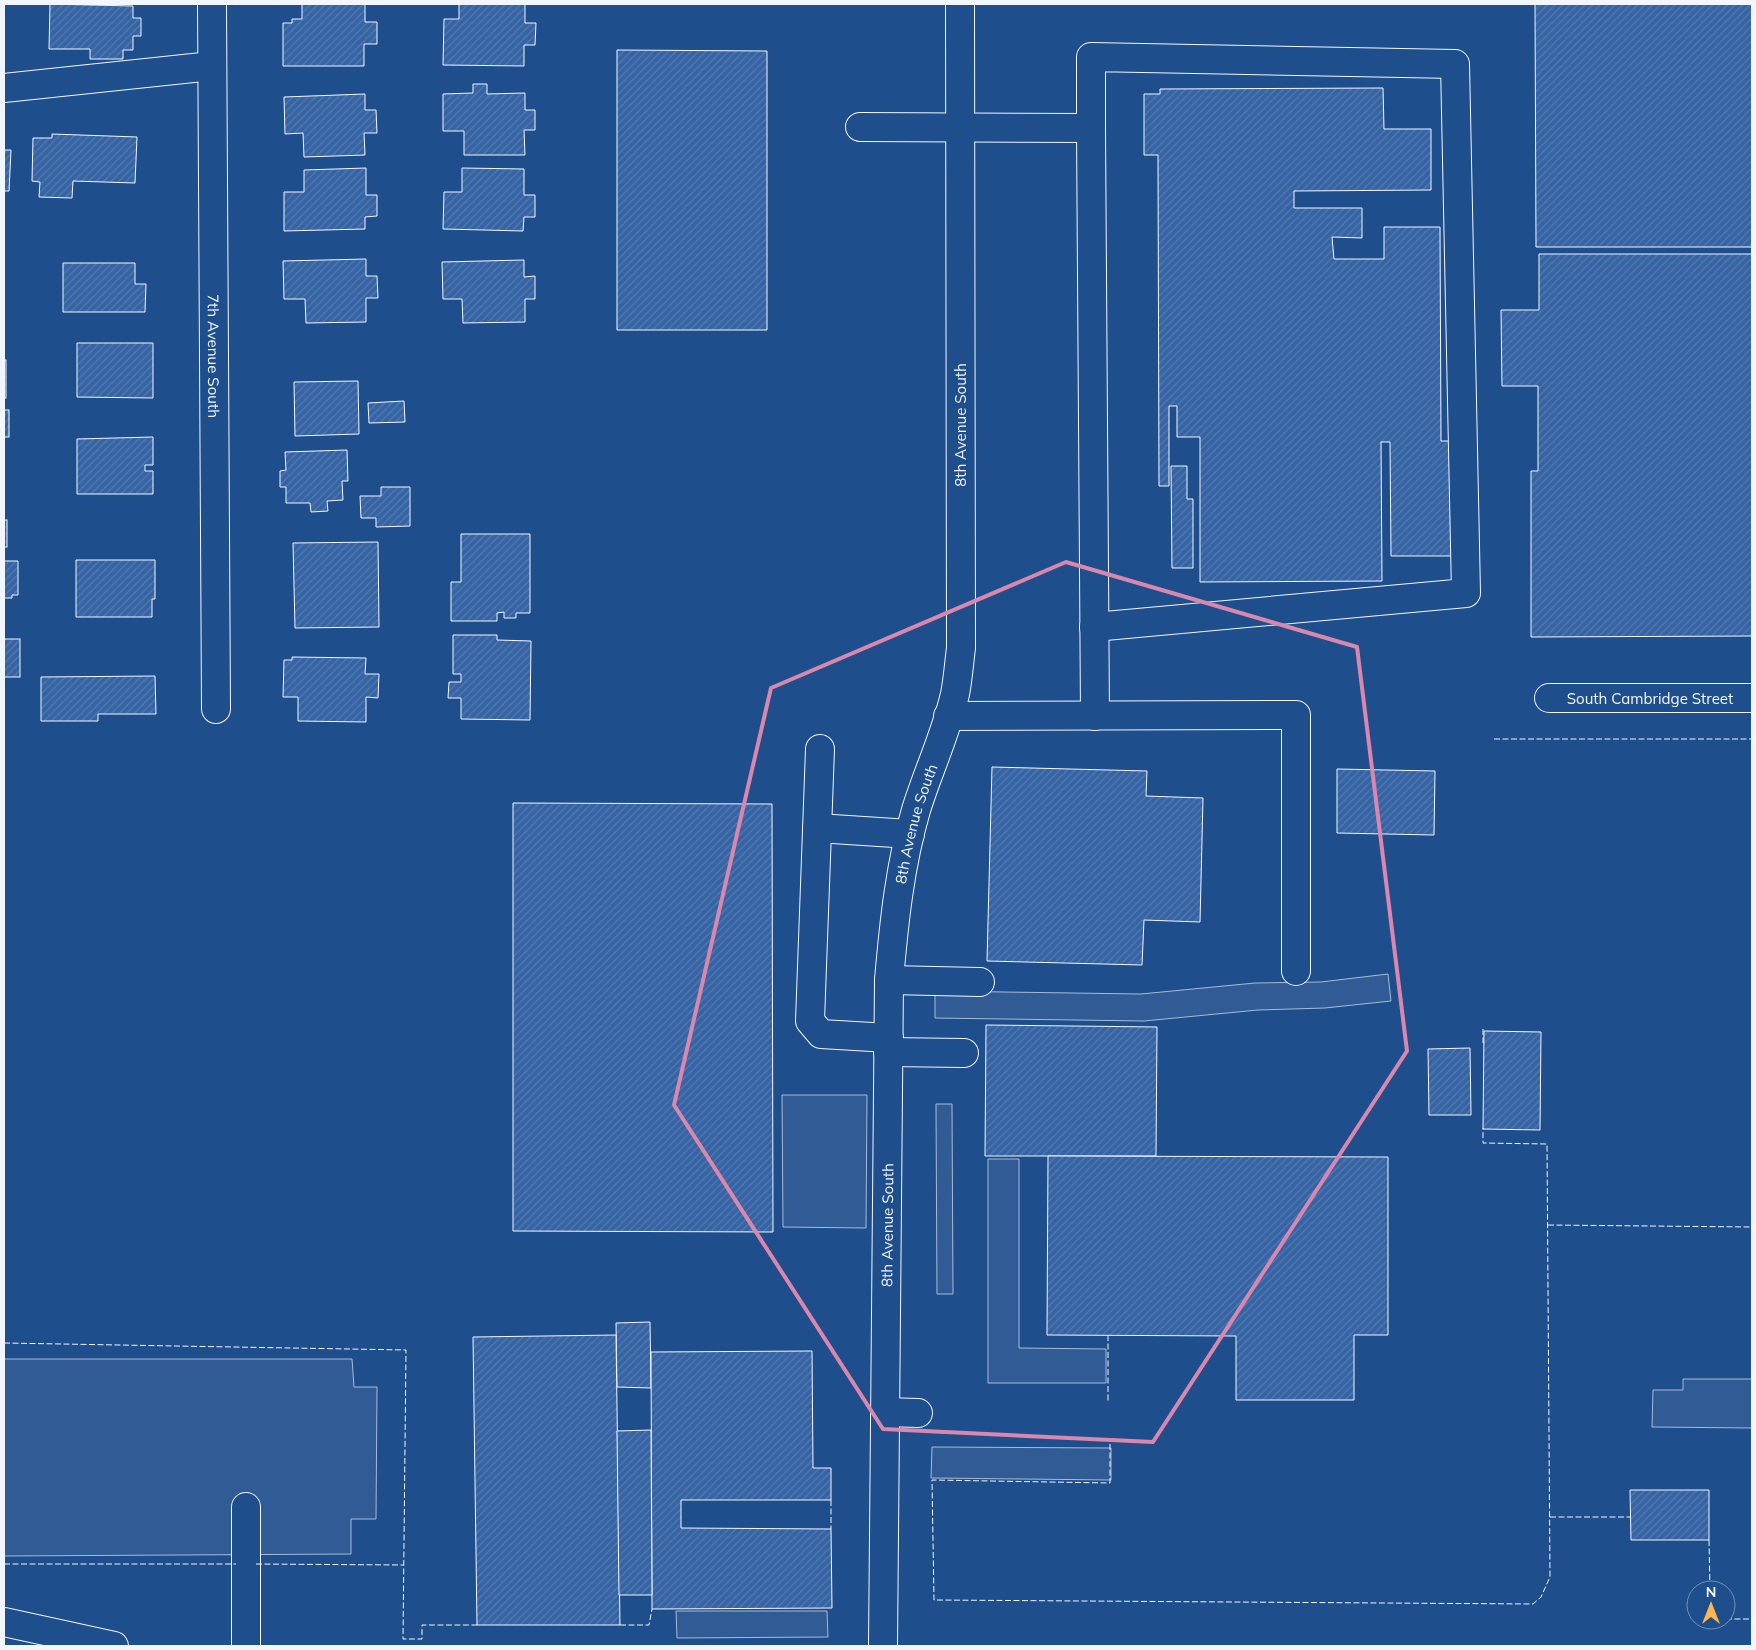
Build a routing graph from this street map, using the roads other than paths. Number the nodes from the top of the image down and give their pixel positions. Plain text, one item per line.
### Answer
1 (212, 4) edge
2 (960, 4) edge
3 (212, 66) junction
4 (4, 88) edge
5 (860, 127) dead end
6 (960, 128) junction
7 (1091, 128) junction
8 (1094, 627) junction
9 (1549, 698) dead end
10 (1752, 698) edge
11 (216, 709) dead end
12 (948, 716) junction
13 (1095, 716) junction
14 (820, 749) dead end
15 (817, 828) junction
16 (910, 834) junction
17 (1296, 971) dead end
18 (889, 980) junction
19 (980, 982) dead end
20 (889, 1045) junction
21 (964, 1053) dead end
22 (885, 1412) junction
23 (918, 1413) dead end
24 (246, 1507) dead end
25 (4, 1622) edge
26 (114, 1646) edge
27 (246, 1646) edge
28 (883, 1646) edge

1 - 3 street, 7th Avenue South
2 - 6 street, 8th Avenue South
3 - 4 street
3 - 11 street, 7th Avenue South
5 - 6 street
6 - 7 street
6 - 12 street, 8th Avenue South
7 - 8 street
7 - 8 street
8 - 13 street
9 - 10 street, South Cambridge Street
12 - 13 street
12 - 16 street, 8th Avenue South
13 - 17 street
14 - 15 street
15 - 16 street
15 - 20 street
16 - 18 street, 8th Avenue South
18 - 19 street
18 - 20 street, 8th Avenue South
20 - 21 street
20 - 22 street, 8th Avenue South
22 - 23 street
22 - 28 street, 8th Avenue South
24 - 27 street
25 - 26 street

